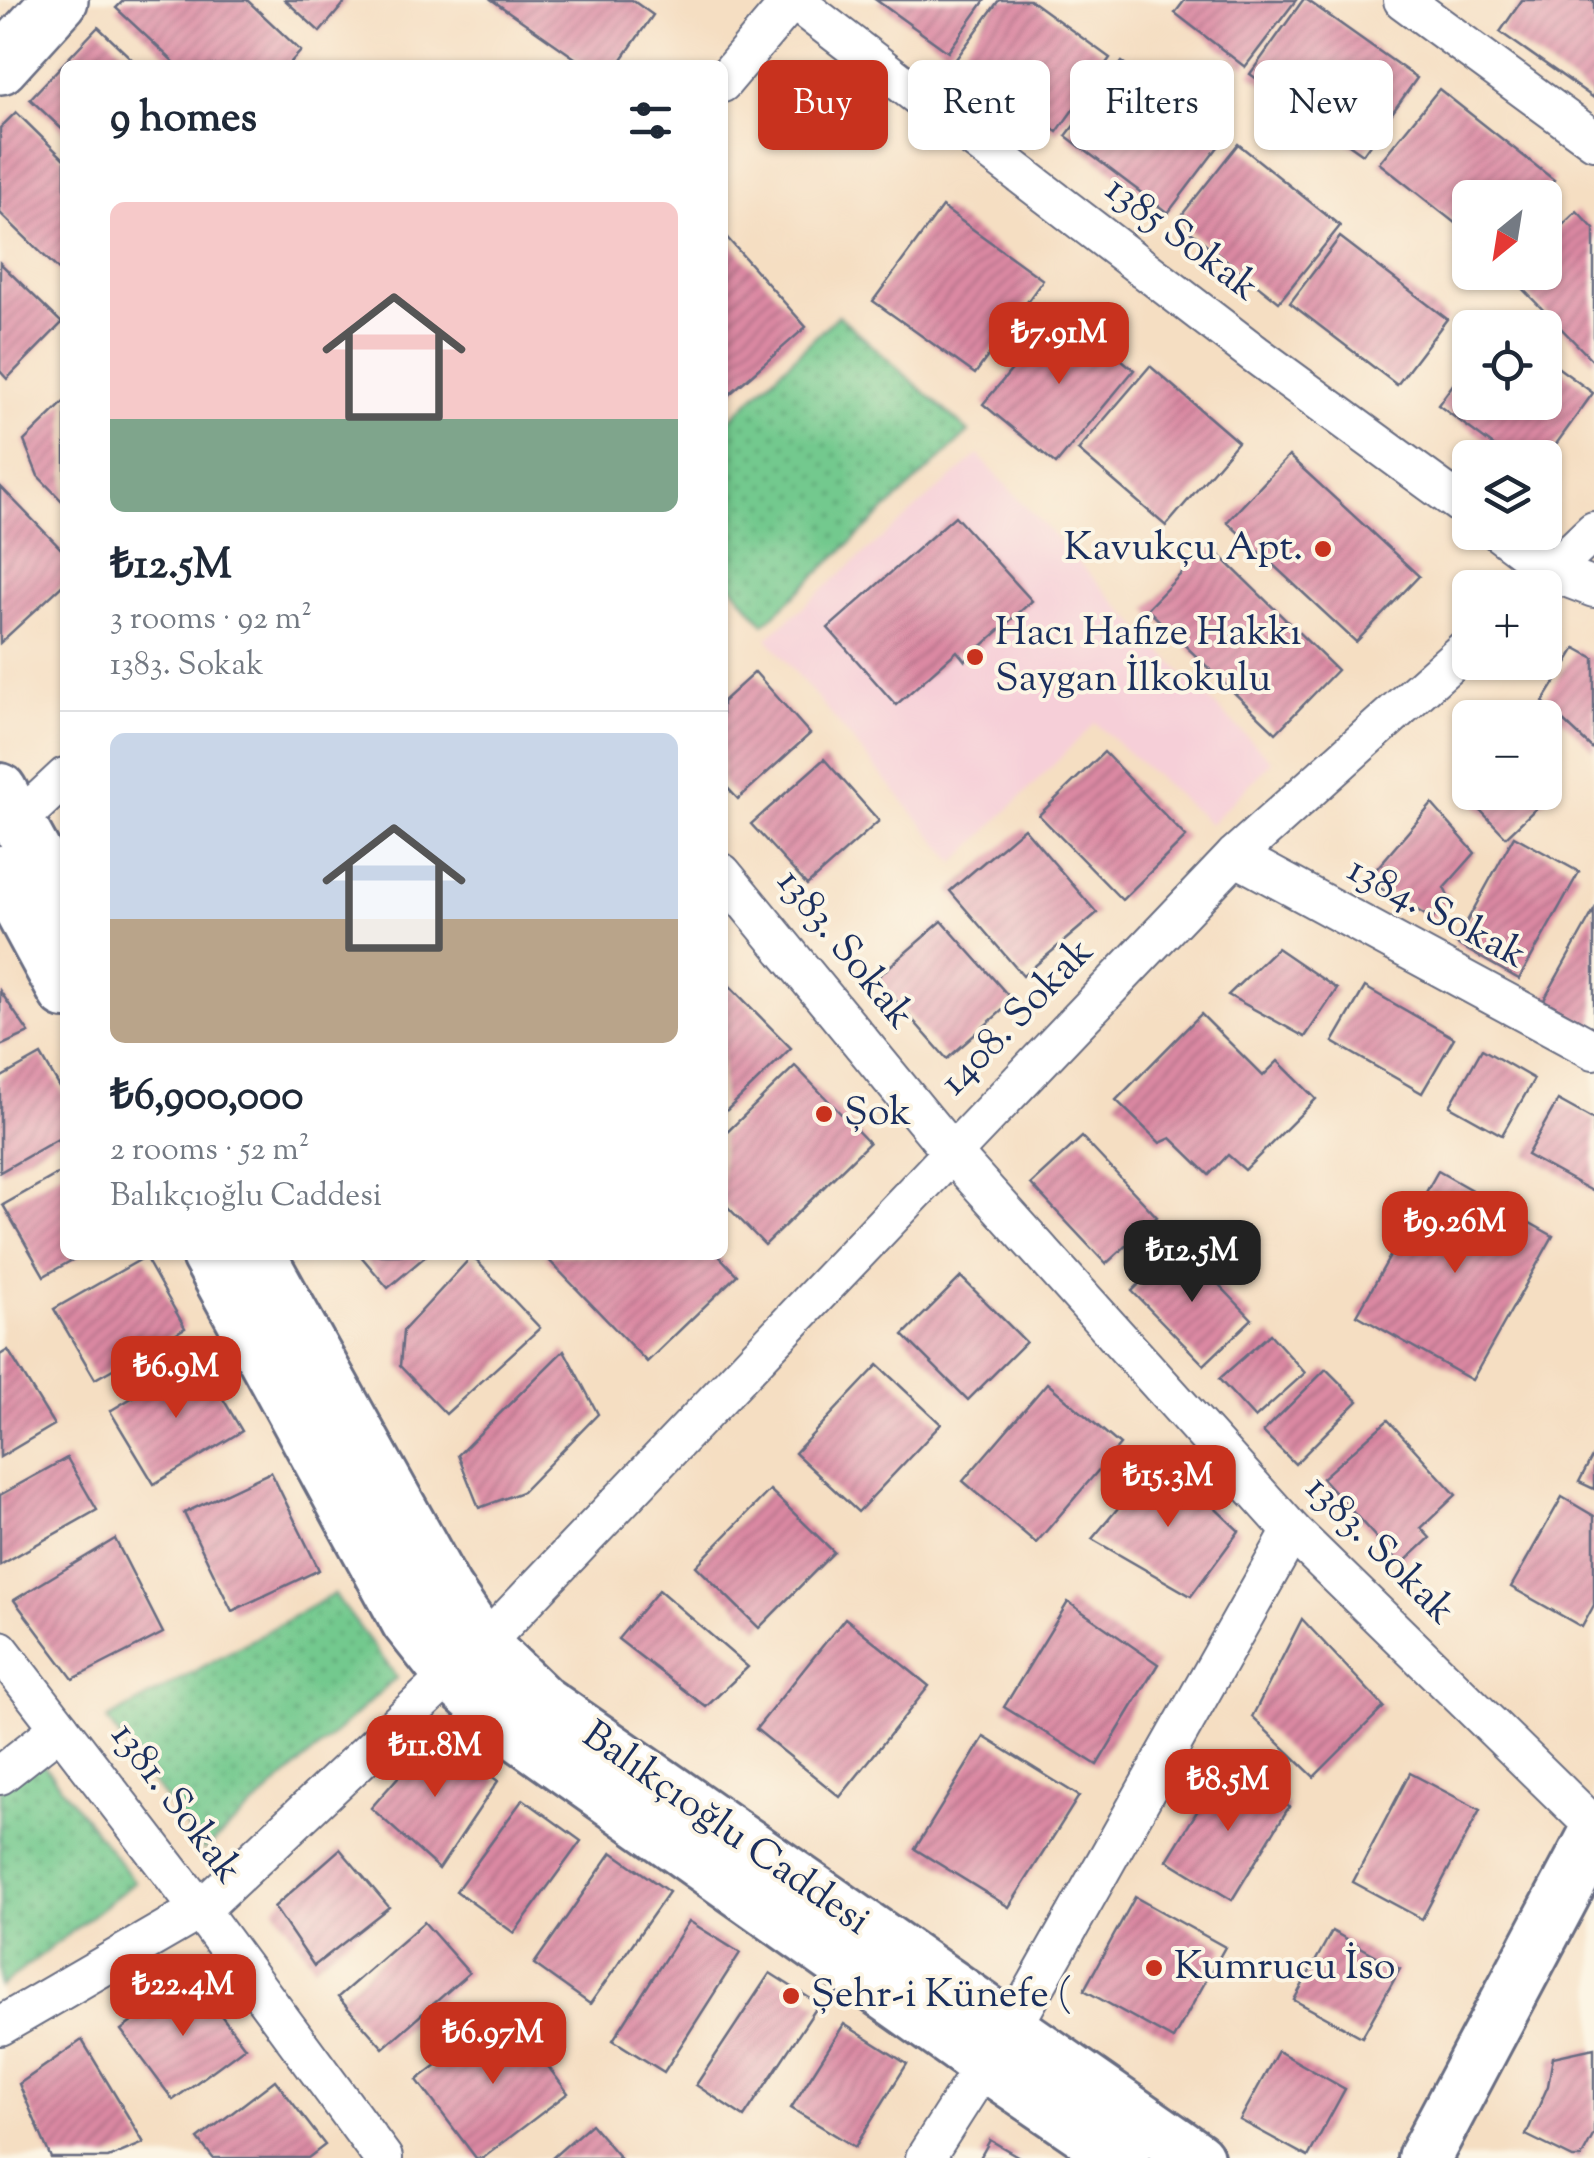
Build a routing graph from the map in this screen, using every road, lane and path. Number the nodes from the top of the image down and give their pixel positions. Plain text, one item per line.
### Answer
1 (60, 0) edge
2 (792, 0) edge
3 (1403, 0) edge
4 (0, 66) edge
5 (728, 75) edge
6 (1594, 140) edge
7 (1452, 499) edge
8 (1594, 531) edge
9 (1515, 550) edge
10 (1534, 570) edge
11 (1553, 570) edge
12 (1562, 583) edge
13 (1594, 588) edge
14 (1452, 661) edge
15 (60, 780) edge
16 (8, 806) edge
17 (1235, 856) junction
18 (728, 880) edge
19 (20, 899) edge
20 (60, 982) edge
21 (1594, 1050) edge
22 (952, 1154) junction
23 (211, 1260) edge
24 (261, 1260) edge
25 (1292, 1530) junction
26 (0, 1650) edge
27 (467, 1660) junction
28 (60, 1728) junction
29 (0, 1775) edge
30 (1594, 1826) edge
31 (1594, 1837) edge
32 (200, 1910) junction
33 (0, 2026) edge
34 (998, 2047) junction
35 (383, 2158) edge
36 (924, 2158) edge
37 (1124, 2158) edge
38 (1197, 2158) edge
39 (1424, 2158) edge

1 - 4 main road
2 - 5 street
2 - 7 street, 1385 Sokak
3 - 6 street
8 - 11 street
9 - 10 street
12 - 13 street
14 - 17 street, 1408. Sokak
15 - 16 street
16 - 19 street
17 - 21 street, 1384. Sokak
17 - 22 street, 1408. Sokak
18 - 22 street, 1383. Sokak
19 - 20 street
22 - 25 street, 1383. Sokak
22 - 27 street, 1408. Sokak
23 - 27 street, Balıkçıoğlu Caddesi
24 - 27 street, Balıkçıoğlu Caddesi
25 - 30 street, 1383. Sokak
25 - 34 street
26 - 28 street, 1381. Sokak
27 - 32 street, 1408. Sokak
27 - 34 street, Balıkçıoğlu Caddesi
28 - 29 street
28 - 32 street, 1381. Sokak
31 - 39 street
32 - 33 street, 1408. Sokak
32 - 35 street, 1381. Sokak
34 - 36 street
34 - 37 street, Balıkçıoğlu Caddesi
34 - 38 street, Balıkçıoğlu Caddesi

